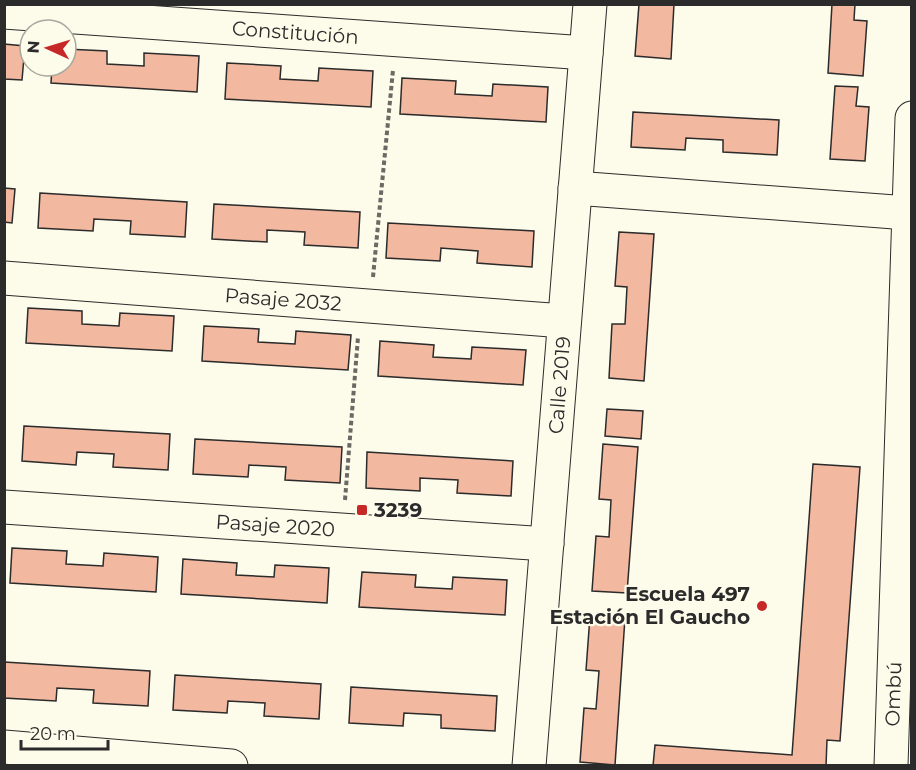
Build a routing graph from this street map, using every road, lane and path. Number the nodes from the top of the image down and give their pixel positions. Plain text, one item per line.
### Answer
1 (590, 4) edge
2 (4, 12) edge
3 (586, 52) junction
4 (912, 118) edge
5 (575, 188) junction
6 (908, 213) junction
7 (4, 278) edge
8 (564, 321) junction
9 (4, 507) edge
10 (547, 544) junction
11 (904, 572) edge
12 (4, 747) edge
13 (231, 765) edge
14 (529, 765) edge
15 (891, 765) edge

1 - 3 street, Calle 2019
2 - 3 street, Constitución
3 - 5 street, Calle 2019
4 - 6 street, Ombú
5 - 6 street
5 - 8 street, Calle 2019
6 - 11 street, Ombú
7 - 8 street, Pasaje 2032
8 - 10 street, Calle 2019
9 - 10 street, Pasaje 2020
10 - 14 street, Calle 2019
11 - 15 street, Ombú
12 - 13 street

